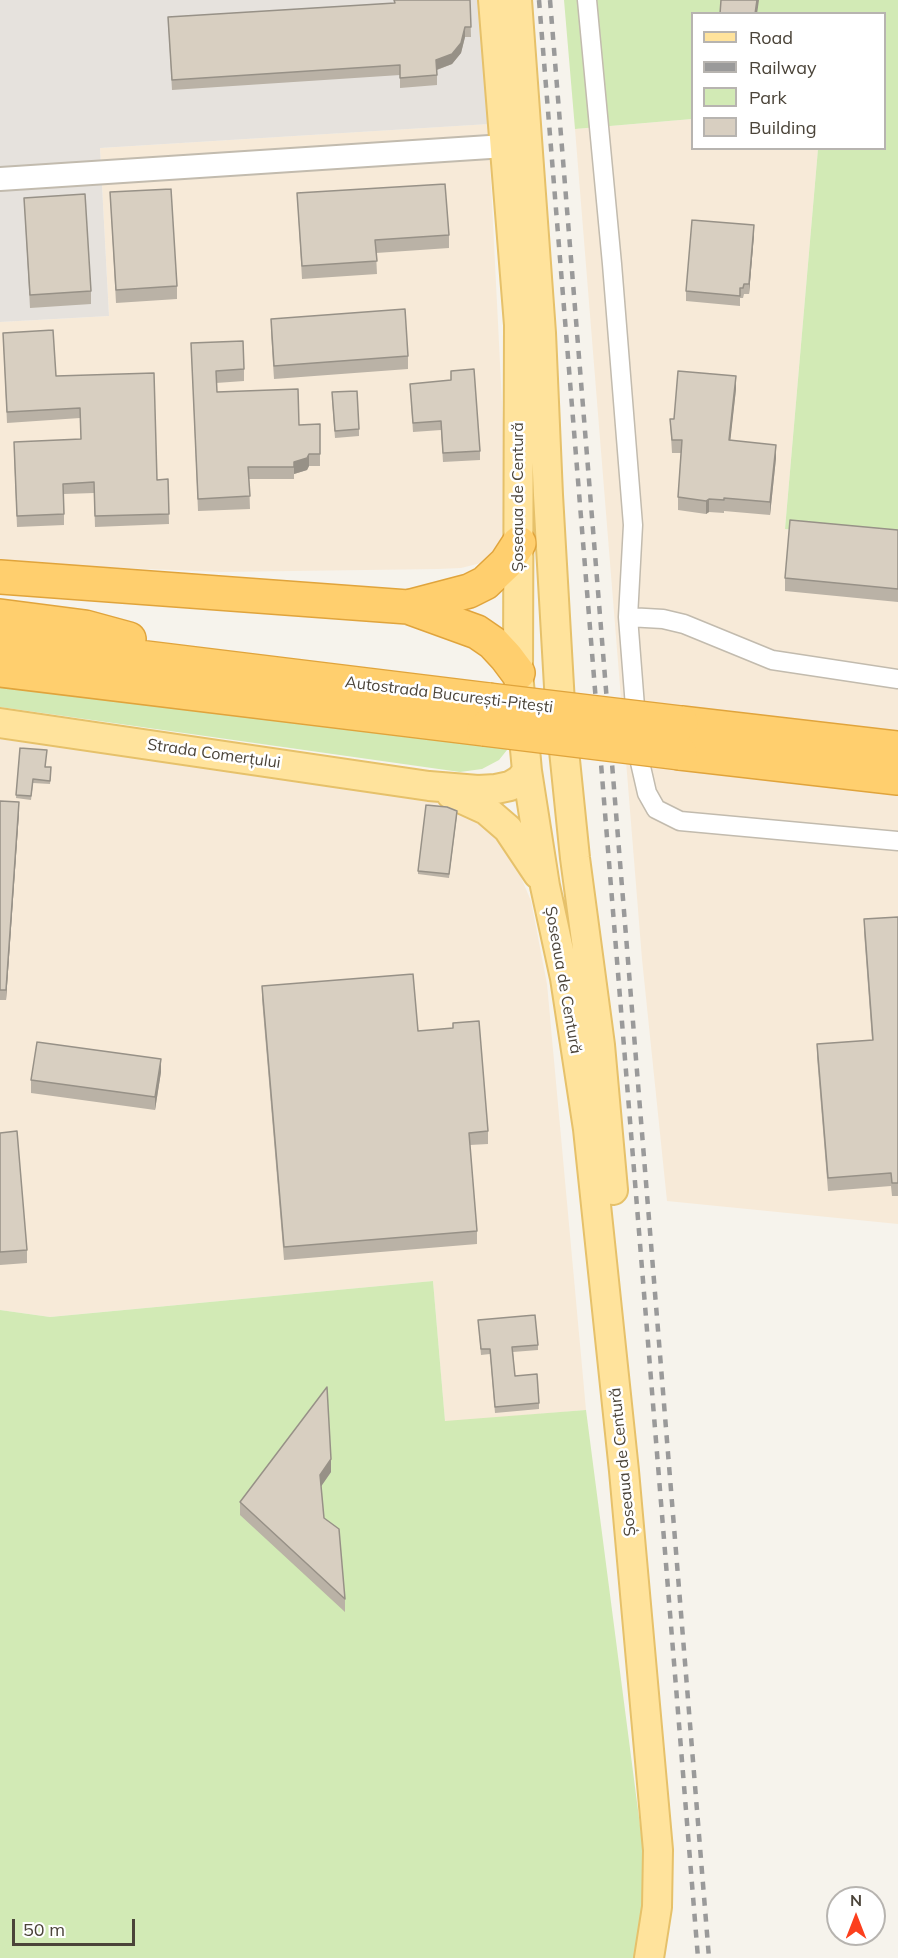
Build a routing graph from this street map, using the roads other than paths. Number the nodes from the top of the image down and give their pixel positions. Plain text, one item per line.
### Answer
1 (494, 0) edge
2 (517, 0) edge
3 (587, 0) edge
4 (505, 146) junction
5 (0, 179) edge
6 (519, 543) junction
7 (0, 577) edge
8 (408, 607) junction
9 (0, 616) edge
10 (628, 617) junction
11 (0, 629) edge
12 (0, 640) edge
13 (93, 652) junction
14 (217, 666) junction
15 (0, 670) edge
16 (518, 673) junction
17 (898, 679) edge
18 (487, 715) junction
19 (0, 723) edge
20 (680, 738) junction
21 (898, 748) edge
22 (527, 771) junction
23 (898, 778) edge
24 (429, 786) junction
25 (898, 841) edge
26 (545, 886) junction
27 (649, 1958) edge
28 (665, 1958) edge

1 - 4 main road, Șoseaua de Centură
2 - 28 main road, Șoseaua de Centură
3 - 10 street
4 - 5 street
4 - 6 main road, Șoseaua de Centură
6 - 8 highway
6 - 16 main road, Șoseaua de Centură
7 - 8 highway
8 - 16 highway
9 - 14 highway
10 - 17 street
10 - 25 street
11 - 13 highway
12 - 13 highway, Autostrada București-Pitești
13 - 14 highway, Autostrada București-Pitești
14 - 18 highway, Autostrada București-Pitești
15 - 18 highway, Autostrada București-Pitești
16 - 22 main road, Șoseaua de Centură
18 - 20 highway, Autostrada București-Pitești, bridge
19 - 24 main road, Strada Comerțului
20 - 21 highway, Autostrada București-Pitești
20 - 23 highway, Autostrada București-Pitești
22 - 24 main road
22 - 26 main road, Șoseaua de Centură
24 - 26 main road
26 - 27 main road, Șoseaua de Centură

